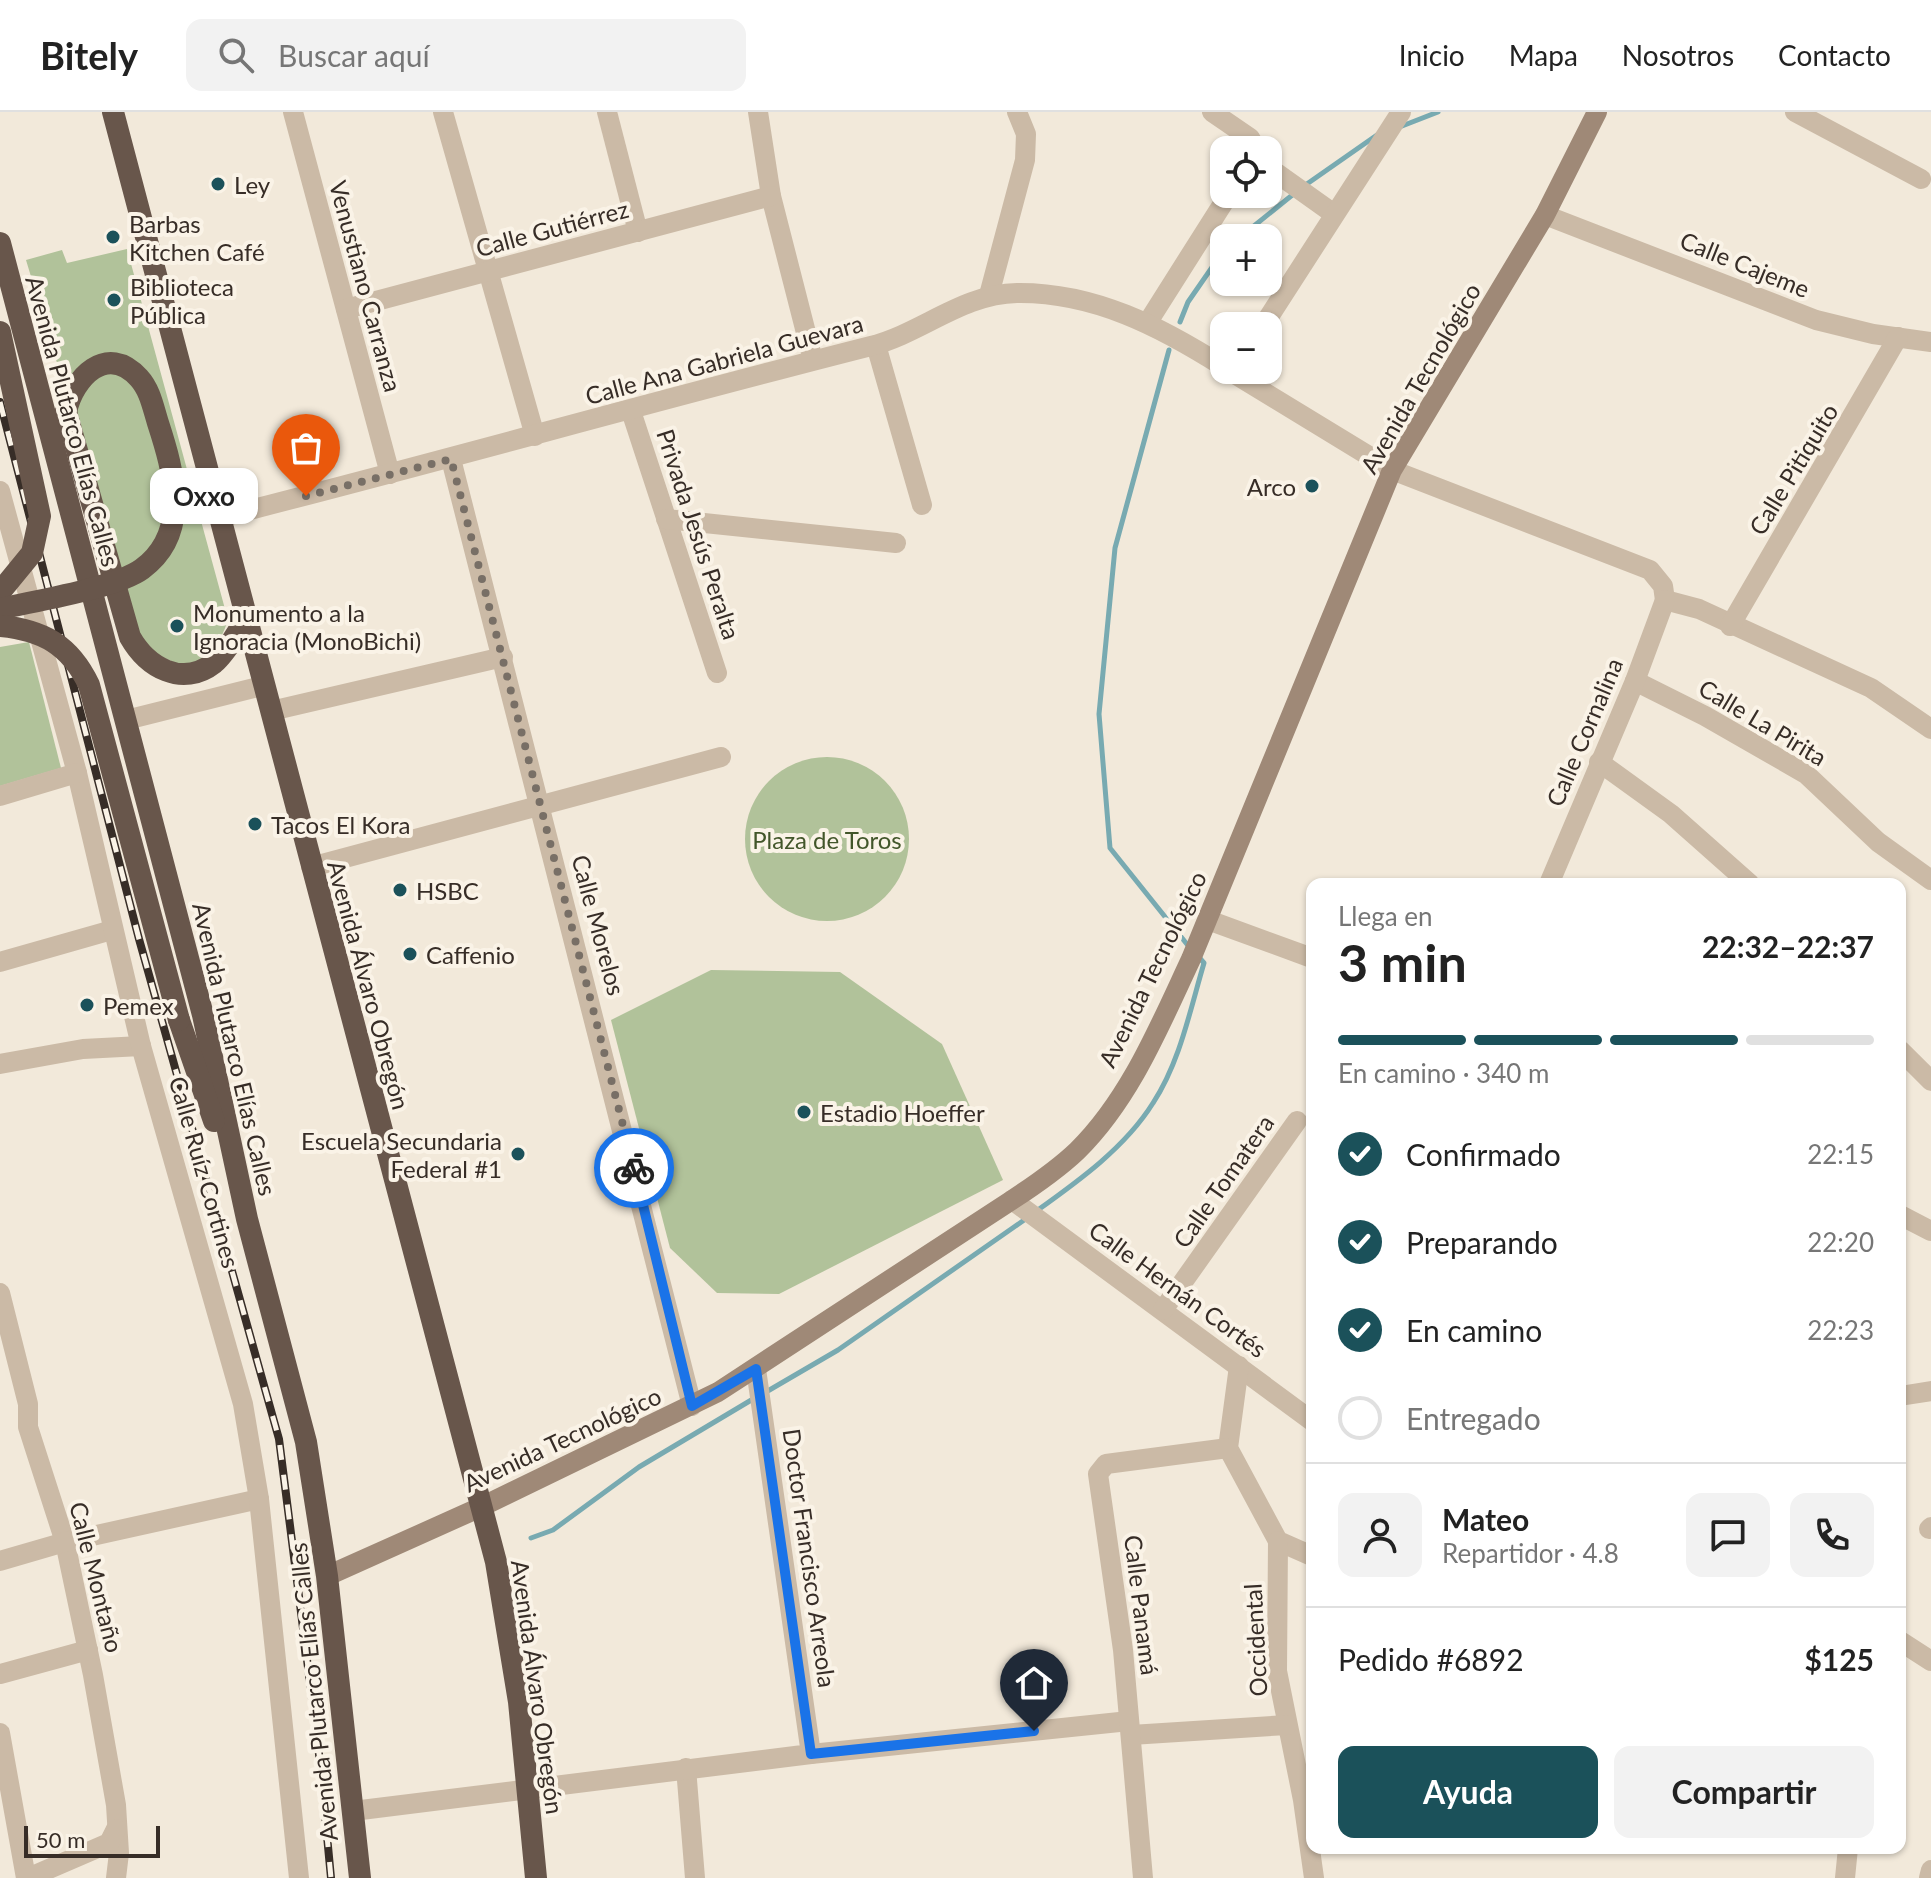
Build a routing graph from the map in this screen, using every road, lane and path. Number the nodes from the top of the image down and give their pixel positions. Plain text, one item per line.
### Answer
1 (113, 112) edge
2 (293, 112) edge
3 (443, 112) edge
4 (607, 112) edge
5 (758, 112) edge
6 (1017, 112) edge
7 (1212, 112) edge
8 (1419, 112) edge
9 (1597, 112) edge
10 (1795, 112) edge
11 (1398, 117) edge
12 (1247, 136) edge
13 (1282, 177) edge
14 (1921, 179) dead end
15 (771, 196) junction
16 (1220, 208) edge
17 (1334, 214) junction
18 (1545, 215) junction
19 (638, 232) junction
20 (0, 243) edge
21 (487, 272) junction
22 (989, 295) junction
23 (346, 309) junction
24 (1272, 312) edge
25 (1148, 322) junction
26 (0, 332) edge
27 (1898, 337) junction
28 (1931, 342) edge
29 (876, 345) junction
30 (1210, 358) edge
31 (813, 360) junction
32 (1253, 384) edge
33 (631, 411) junction
34 (535, 436) junction
35 (451, 459) junction
36 (1392, 470) junction
37 (390, 474) junction
38 (0, 491) edge
39 (922, 505) dead end
40 (222, 517) junction
41 (666, 519) junction
42 (896, 543) dead end
43 (7, 553) edge
44 (0, 592) edge
45 (1665, 600) junction
46 (0, 609) edge
47 (248, 617) junction
48 (0, 626) edge
49 (1730, 626) junction
50 (503, 657) junction
51 (717, 673) dead end
52 (1635, 681) junction
53 (262, 686) junction
54 (271, 711) junction
55 (126, 720) junction
56 (1931, 729) edge
57 (721, 757) dead end
58 (1599, 762) junction
59 (77, 773) junction
60 (0, 796) edge
61 (540, 806) junction
62 (311, 867) junction
63 (1551, 878) edge
64 (1743, 878) edge
65 (1931, 880) edge
66 (1208, 920) junction
67 (112, 930) junction
68 (1306, 956) edge
69 (0, 962) edge
70 (141, 1046) junction
71 (1906, 1056) edge
72 (0, 1064) edge
73 (1931, 1081) edge
74 (1297, 1121) dead end
75 (1012, 1200) junction
76 (1906, 1218) edge
77 (247, 1219) junction
78 (1931, 1231) edge
79 (0, 1293) edge
80 (1163, 1310) junction
81 (7, 1346) edge
82 (1239, 1366) junction
83 (756, 1369) junction
84 (1931, 1391) edge
85 (1906, 1395) edge
86 (692, 1406) junction
87 (1306, 1416) edge
88 (1228, 1448) junction
89 (259, 1499) junction
90 (481, 1507) junction
91 (1278, 1541) junction
92 (65, 1542) junction
93 (1306, 1553) edge
94 (0, 1561) edge
95 (327, 1576) junction
96 (1906, 1645) edge
97 (88, 1650) junction
98 (1931, 1661) edge
99 (0, 1674) edge
100 (1287, 1725) junction
101 (1130, 1728) junction
102 (0, 1733) edge
103 (811, 1754) junction
104 (686, 1768) junction
105 (526, 1788) junction
106 (1306, 1793) edge
107 (353, 1811) junction
108 (116, 1829) junction
109 (1312, 1854) edge
110 (1847, 1854) edge
111 (1931, 1870) edge
112 (27, 1878) edge
113 (116, 1878) edge
114 (299, 1878) edge
115 (360, 1878) edge
116 (536, 1878) edge
117 (695, 1878) edge
118 (1143, 1878) edge
119 (1314, 1878) edge
120 (1845, 1878) edge
121 (1929, 1878) edge

1 - 40 highway, Avenida Álvaro Obregón
2 - 23 street, Venustiano Carranza
3 - 21 street
4 - 19 street
5 - 15 street
6 - 22 street
7 - 12 street
8 - 11 street
9 - 18 main road, Avenida Tecnológico
10 - 14 street
11 - 17 street
13 - 17 street
15 - 19 street, Calle Gutiérrez
15 - 31 street
16 - 25 street
17 - 24 street
18 - 27 street, Calle Cajeme
18 - 36 main road, Avenida Tecnológico
19 - 21 street, Calle Gutiérrez
20 - 55 highway, Avenida Plutarco Elías Calles
21 - 23 street, Calle Gutiérrez
21 - 34 street
22 - 25 street, Calle Ana Gabriela Guevara
22 - 29 street, Calle Ana Gabriela Guevara
23 - 37 street, Venustiano Carranza
25 - 30 street, Calle Ana Gabriela Guevara
26 - 44 highway, bridge
27 - 28 street, Calle Cajeme
27 - 49 street, Calle Pitiquito
29 - 31 street, Calle Ana Gabriela Guevara
29 - 39 street
31 - 33 street, Calle Ana Gabriela Guevara
32 - 36 street, Calle Ana Gabriela Guevara
33 - 34 street, Calle Ana Gabriela Guevara
33 - 41 street, Privada Jesús Peralta
34 - 35 street, Calle Ana Gabriela Guevara
35 - 37 street, Calle Ana Gabriela Guevara
35 - 50 street, Calle Morelos
36 - 45 street, Calle Ana Gabriela Guevara
36 - 66 main road, Avenida Tecnológico
37 - 40 street, Calle Ana Gabriela Guevara
38 - 43 street, Calle Ruíz Cortines
40 - 47 highway, Avenida Álvaro Obregón
41 - 42 street
41 - 51 street, Privada Jesús Peralta
43 - 59 street, Calle Ruíz Cortines
45 - 49 street
45 - 52 street, Calle Cornalina
46 - 47 highway, bridge
47 - 53 highway, Avenida Álvaro Obregón
48 - 77 highway, bridge
49 - 56 street
50 - 54 street
50 - 61 street, Calle Morelos
52 - 58 street, Calle Cornalina
52 - 65 street, Calle La Pirita
53 - 54 highway, Avenida Álvaro Obregón
53 - 55 street
54 - 62 highway, Avenida Álvaro Obregón
55 - 77 highway, Avenida Plutarco Elías Calles
57 - 61 street
58 - 63 street, Calle Cornalina
58 - 64 street
59 - 60 street
59 - 67 street, Calle Ruíz Cortines
61 - 62 street
61 - 86 street, Calle Morelos
62 - 90 highway, Avenida Álvaro Obregón
66 - 68 street
66 - 75 main road, Avenida Tecnológico
67 - 69 street
67 - 70 street, Calle Ruíz Cortines
70 - 72 street
70 - 89 street, Calle Ruíz Cortines
71 - 73 street
74 - 80 street, Calle Tomatera
75 - 80 street, Calle Hernán Cortés
75 - 83 main road, Avenida Tecnológico
76 - 78 street
77 - 95 highway, Avenida Plutarco Elías Calles
79 - 81 street, Calle Montaño
80 - 82 street, Calle Hernán Cortés
81 - 92 street, Calle Montaño
82 - 87 street, Calle Hernán Cortés
82 - 88 street
83 - 86 main road, Avenida Tecnológico
83 - 103 street, Doctor Francisco Arreola
84 - 85 street
86 - 90 main road, Avenida Tecnológico
88 - 91 street
88 - 101 street, Calle Panamá
89 - 92 street
89 - 114 street, Calle Ruíz Cortines
90 - 95 main road, Avenida Tecnológico
90 - 105 highway, Avenida Álvaro Obregón
91 - 93 street
91 - 100 street, Occidental
92 - 94 street
92 - 97 street, Calle Montaño
95 - 107 highway, Avenida Plutarco Elías Calles
96 - 98 street
97 - 99 street
97 - 108 street, Calle Montaño
100 - 101 street
100 - 106 street, Occidental
101 - 103 street
101 - 118 street, Calle Panamá
102 - 112 street
103 - 104 street
104 - 105 street
104 - 117 street
105 - 107 street
105 - 116 highway, Avenida Álvaro Obregón
107 - 115 highway, Avenida Plutarco Elías Calles
108 - 112 street
108 - 113 street, Calle Montaño
109 - 119 street, Occidental
110 - 120 street
111 - 121 street

